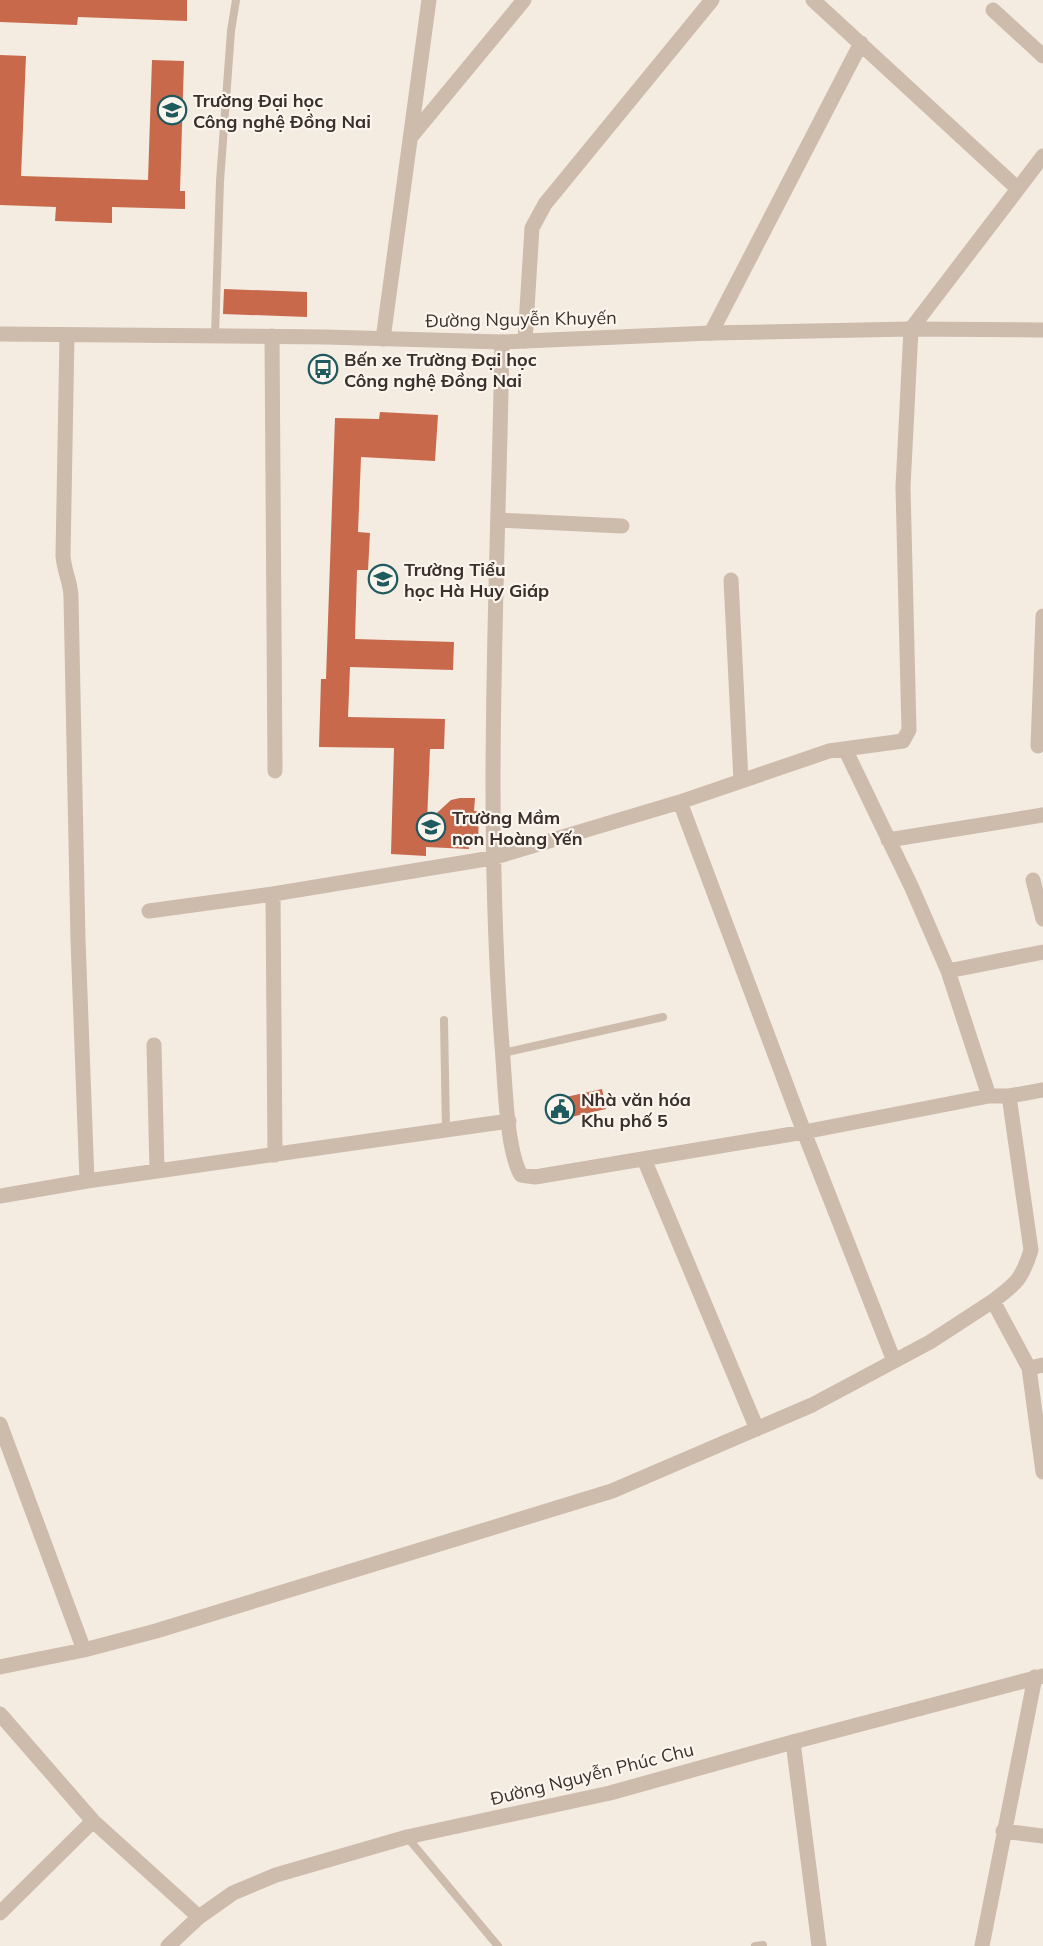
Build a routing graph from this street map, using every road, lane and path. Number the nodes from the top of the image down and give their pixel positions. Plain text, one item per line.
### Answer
1 (236, 0) edge
2 (429, 0) edge
3 (524, 0) edge
4 (712, 0) edge
5 (813, 0) edge
6 (993, 10) dead end
7 (861, 43) junction
8 (1043, 56) edge
9 (410, 138) junction
10 (1043, 156) edge
11 (1018, 189) junction
12 (911, 329) junction
13 (1043, 330) edge
14 (711, 333) junction
15 (0, 334) edge
16 (67, 335) junction
17 (214, 336) junction
18 (272, 336) junction
19 (383, 339) junction
20 (525, 341) junction
21 (502, 342) junction
22 (499, 520) junction
23 (622, 526) dead end
24 (731, 580) dead end
25 (1043, 616) edge
26 (1038, 746) dead end
27 (845, 749) junction
28 (275, 771) dead end
29 (741, 781) junction
30 (680, 802) junction
31 (1043, 815) edge
32 (888, 840) junction
33 (492, 858) junction
34 (1033, 880) dead end
35 (273, 894) junction
36 (149, 910) dead end
37 (1043, 919) edge
38 (1043, 952) edge
39 (948, 971) junction
40 (663, 1017) dead end
41 (444, 1020) dead end
42 (154, 1045) dead end
43 (503, 1053) junction
44 (1043, 1090) edge
45 (989, 1096) junction
46 (1009, 1096) junction
47 (508, 1121) junction
48 (446, 1131) junction
49 (804, 1132) junction
50 (275, 1155) junction
51 (644, 1159) junction
52 (157, 1171) junction
53 (87, 1181) junction
54 (0, 1196) edge
55 (993, 1301) junction
56 (894, 1361) junction
57 (1036, 1366) edge
58 (0, 1424) edge
59 (757, 1429) junction
60 (1043, 1472) edge
61 (84, 1650) junction
62 (0, 1667) edge
63 (1039, 1676) edge
64 (3, 1725) edge
65 (793, 1742) junction
66 (93, 1821) junction
67 (1004, 1831) junction
68 (1043, 1836) edge
69 (407, 1837) junction
70 (0, 1913) edge
71 (199, 1917) junction
72 (168, 1946) edge
73 (498, 1946) edge
74 (819, 1946) edge
75 (981, 1946) edge

1 - 17 lane
2 - 9 street
3 - 9 street
4 - 20 street
5 - 7 street
6 - 8 street
7 - 11 street
7 - 14 street
9 - 19 street
10 - 11 street
11 - 12 street
12 - 13 street, Đường Nguyễn Khuyến
12 - 14 street, Đường Nguyễn Khuyến
12 - 27 street
14 - 20 street, Đường Nguyễn Khuyến
15 - 16 street, Đường Nguyễn Khuyến
16 - 17 street, Đường Nguyễn Khuyến
16 - 53 street
17 - 18 street, Đường Nguyễn Khuyến
18 - 19 street, Đường Nguyễn Khuyến
18 - 28 street
19 - 21 street, Đường Nguyễn Khuyến
20 - 21 street, Đường Nguyễn Khuyến
21 - 22 street
22 - 23 street
22 - 33 street
24 - 29 street
25 - 26 street
27 - 29 street
27 - 32 street
29 - 30 street
30 - 33 street
30 - 49 street
31 - 32 street
32 - 39 street
33 - 35 street
33 - 43 street
34 - 37 street
35 - 36 street
35 - 50 street
38 - 39 street
39 - 45 street
40 - 43 lane
41 - 48 lane
42 - 52 street
43 - 47 street
44 - 46 street
45 - 46 street
45 - 49 street
46 - 55 street
47 - 48 street
47 - 51 street
48 - 50 street
49 - 51 street
49 - 56 street
50 - 52 street
51 - 59 street
52 - 53 street
53 - 54 street
55 - 56 street
55 - 57 street
56 - 59 street
57 - 60 street
58 - 61 street
59 - 61 street
61 - 62 street
63 - 65 street, Đường Nguyễn Phúc Chu
63 - 67 street
64 - 66 street
65 - 69 street, Đường Nguyễn Phúc Chu
65 - 74 street
66 - 70 street
66 - 71 street
67 - 68 street
67 - 75 street
69 - 71 street, Đường Nguyễn Phúc Chu
69 - 73 lane
71 - 72 street, Đường Nguyễn Phúc Chu

